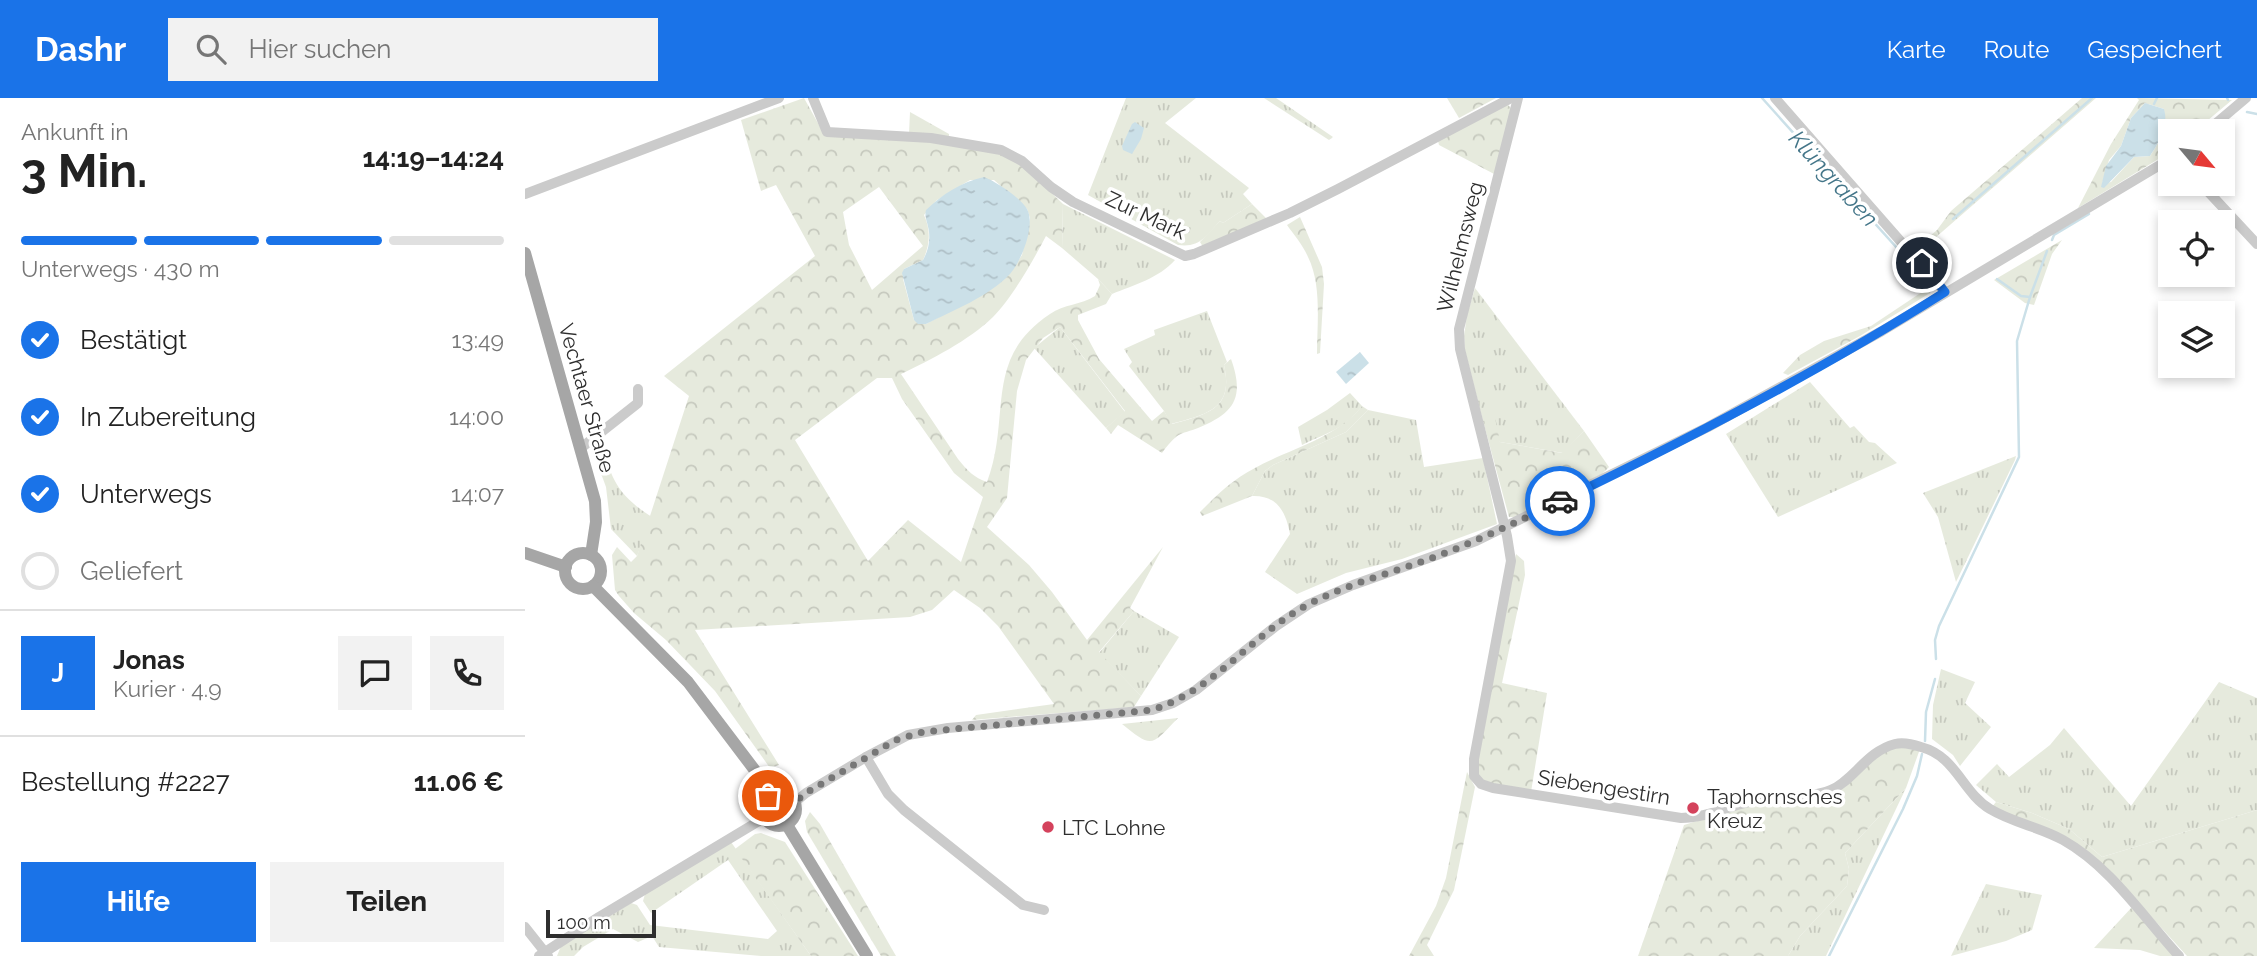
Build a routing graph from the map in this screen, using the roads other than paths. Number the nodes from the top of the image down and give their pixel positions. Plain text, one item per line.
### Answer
1 (779, 98) edge
2 (813, 98) edge
3 (1511, 98) edge
4 (1518, 98) edge
5 (1775, 98) edge
6 (2246, 98) edge
7 (2221, 119) edge
8 (2158, 166) edge
9 (525, 194) edge
10 (2212, 196) edge
11 (2257, 244) edge
12 (525, 253) edge
13 (1945, 292) junction
14 (638, 389) dead end
15 (581, 448) junction
16 (1504, 528) junction
17 (525, 553) edge
18 (591, 555) junction
19 (566, 567) junction
20 (593, 586) junction
21 (866, 757) junction
22 (772, 793) junction
23 (795, 802) junction
24 (764, 818) junction
25 (787, 825) junction
26 (1044, 911) dead end
27 (525, 927) edge
28 (544, 955) edge
29 (867, 956) edge
30 (2179, 956) edge

1 - 9 street
2 - 3 street, Zur Mark
4 - 16 street, Wilhelmsweg
5 - 13 street
6 - 7 street
8 - 13 street
10 - 11 street
12 - 15 main road, Vechtaer Straße
13 - 16 street
14 - 15 street
15 - 18 main road, Vechtaer Straße
16 - 21 street
16 - 30 street, Siebengestirn
17 - 19 main road
18 - 19 main road
18 - 20 main road
19 - 20 main road
20 - 22 main road
21 - 23 street
21 - 26 street
22 - 23 main road
22 - 24 main road
23 - 25 main road
24 - 25 main road
24 - 28 street
25 - 29 main road
27 - 28 street

